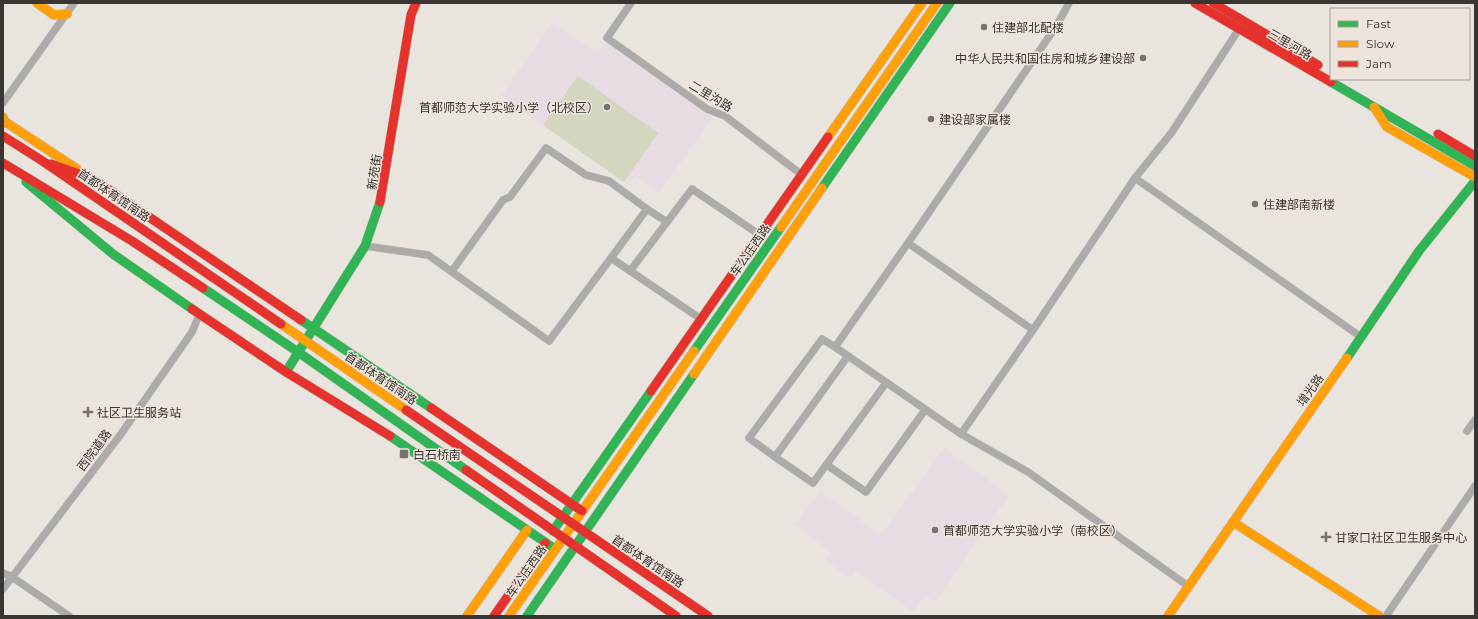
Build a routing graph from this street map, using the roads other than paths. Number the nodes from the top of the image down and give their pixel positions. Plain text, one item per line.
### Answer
1 (37, 3) edge
2 (74, 3) edge
3 (416, 3) edge
4 (631, 3) edge
5 (922, 3) edge
6 (944, 3) edge
7 (950, 3) edge
8 (1069, 3) edge
9 (1195, 3) edge
10 (1213, 3) edge
11 (935, 7) edge
12 (67, 14) junction
13 (1239, 28) junction
14 (1330, 73) edge
15 (1344, 80) edge
16 (3, 103) edge
17 (1373, 105) junction
18 (3, 117) edge
19 (3, 136) edge
20 (1475, 156) edge
21 (40, 160) junction
22 (6, 165) edge
23 (1475, 166) edge
24 (802, 175) junction
25 (1475, 177) edge
26 (1135, 178) junction
27 (93, 179) junction
28 (1475, 181) edge
29 (647, 209) junction
30 (667, 222) junction
31 (760, 235) junction
32 (908, 243) junction
33 (365, 246) junction
34 (611, 258) junction
35 (452, 271) junction
36 (630, 271) junction
37 (701, 319) junction
38 (197, 320) dead end
39 (313, 330) junction
40 (1033, 330) junction
41 (1361, 337) junction
42 (306, 341) junction
43 (835, 347) junction
44 (298, 352) junction
45 (848, 356) junction
46 (286, 372) junction
47 (886, 383) junction
48 (925, 410) junction
49 (1475, 420) edge
50 (1467, 430) dead end
51 (960, 434) junction
52 (775, 457) junction
53 (827, 465) junction
54 (1475, 486) edge
55 (572, 504) junction
56 (582, 511) junction
57 (563, 517) junction
58 (1233, 522) junction
59 (573, 524) junction
60 (527, 530) junction
61 (553, 532) junction
62 (585, 532) junction
63 (563, 539) junction
64 (545, 543) junction
65 (575, 547) junction
66 (555, 550) junction
67 (3, 573) edge
68 (12, 576) junction
69 (1188, 586) junction
70 (3, 589) edge
71 (69, 616) edge
72 (467, 616) edge
73 (494, 616) edge
74 (509, 616) edge
75 (527, 616) edge
76 (676, 616) edge
77 (708, 616) edge
78 (1168, 616) edge
79 (1380, 616) edge
80 (1386, 616) edge

1 - 12 main road
2 - 12 street
3 - 33 main road, 新苑街
4 - 24 street, 二里沟路
5 - 24 main road, 车公庄西路
6 - 11 main road
7 - 62 main road
8 - 32 street
9 - 13 main road, 三里河路
10 - 13 main road, 三里河路
11 - 56 main road, 车公庄西路
12 - 16 street
13 - 14 main road, 三里河路
13 - 17 main road, 三里河路
13 - 26 street
15 - 20 main road
17 - 23 main road, 三里河路
17 - 25 main road, 三里河路
18 - 27 main road
19 - 21 main road, 首都体育馆南路
21 - 27 main road, 首都体育馆南路
21 - 42 main road, 首都体育馆南路
22 - 44 main road
22 - 46 main road
24 - 31 main road, 车公庄西路
26 - 40 street
26 - 41 street
27 - 39 main road, 首都体育馆南路
28 - 41 main road, 增光路
29 - 30 street
29 - 34 street
29 - 35 street
30 - 31 street
30 - 36 street
31 - 37 main road, 车公庄西路
32 - 40 street
32 - 43 street
33 - 35 street
33 - 39 main road, 新苑街
34 - 35 street
34 - 36 street
36 - 37 street
37 - 55 main road, 车公庄西路
38 - 68 street, 西院道路
39 - 42 main road, 新苑街
39 - 55 main road, 首都体育馆南路
40 - 51 street
41 - 58 main road, 增光路
42 - 44 main road, 新苑街
42 - 57 main road, 首都体育馆南路
43 - 45 street
43 - 52 street
44 - 46 main road, 新苑街
44 - 61 main road
45 - 47 street
45 - 52 street
46 - 60 main road
47 - 48 street
47 - 53 street
48 - 51 street
48 - 53 street
49 - 50 street
51 - 69 street
52 - 53 street
54 - 80 street
55 - 56 main road, 首都体育馆南路
55 - 57 main road, 车公庄西路
56 - 59 main road, 车公庄西路
57 - 59 main road, 首都体育馆南路
57 - 61 main road, 车公庄西路
58 - 69 main road, 增光路
58 - 79 main road
59 - 62 main road, 首都体育馆南路
59 - 63 main road, 车公庄西路
60 - 64 main road
60 - 72 main road
61 - 63 main road
61 - 64 main road, 车公庄西路
62 - 65 main road
62 - 77 main road, 首都体育馆南路
63 - 65 main road
63 - 66 main road, 车公庄西路
64 - 66 main road
64 - 73 main road, 车公庄西路
65 - 75 main road
65 - 76 main road
66 - 74 main road, 车公庄西路
67 - 68 street
68 - 70 street, 西院道路
68 - 71 street
69 - 78 main road, 增光路

